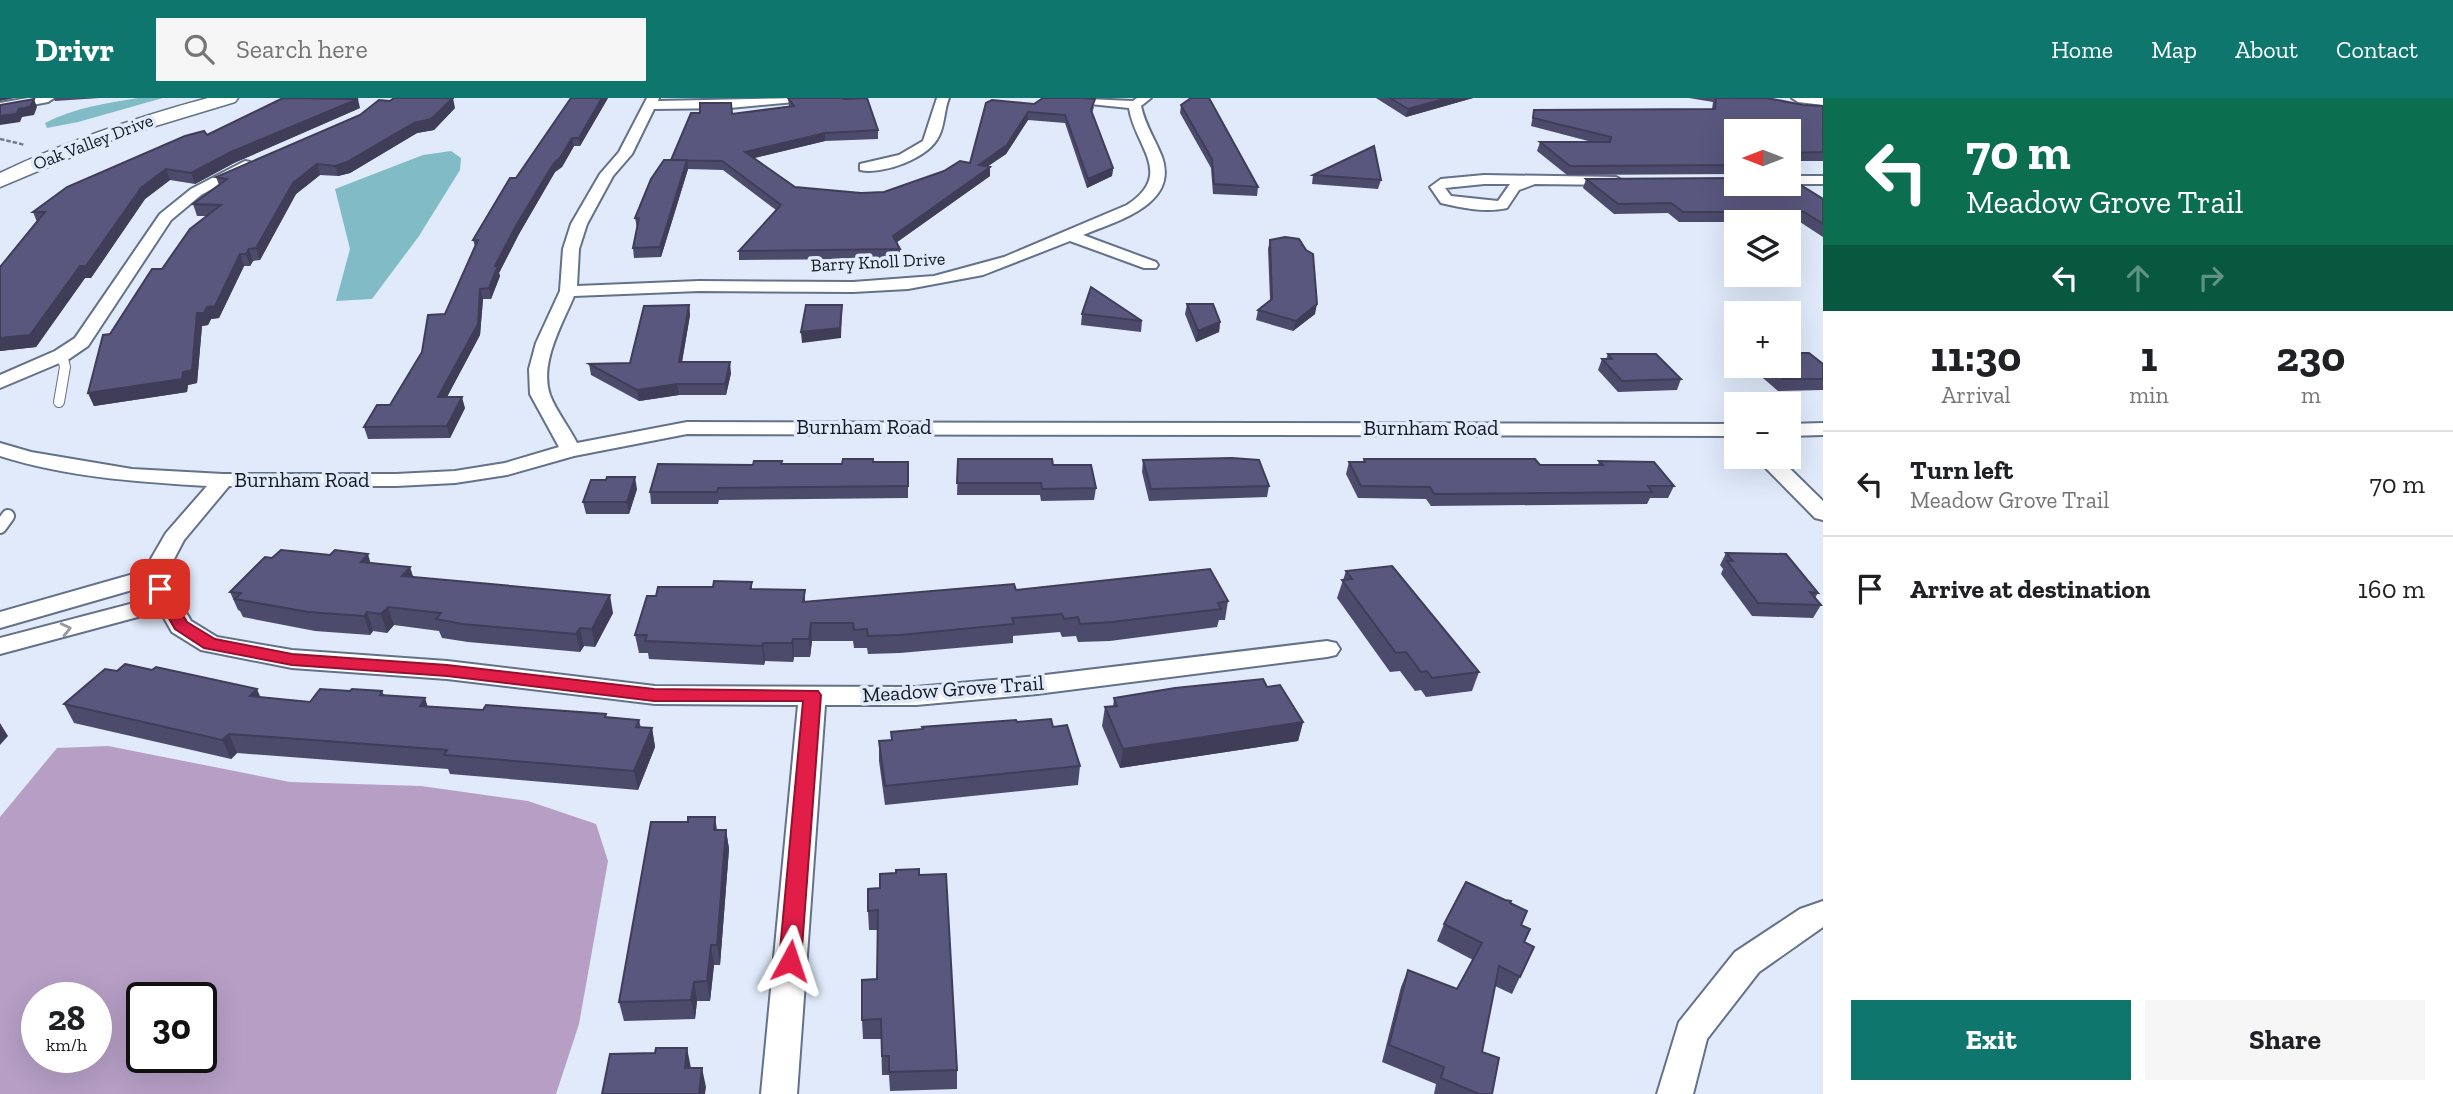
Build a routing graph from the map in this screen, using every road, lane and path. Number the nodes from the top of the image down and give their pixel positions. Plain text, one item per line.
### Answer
1 (48, 98) edge
2 (229, 98) edge
3 (795, 98) edge
4 (943, 98) edge
5 (1070, 98) edge
6 (1798, 98) edge
7 (1823, 101) edge
8 (652, 102) edge
9 (1140, 102) edge
10 (0, 107) edge
11 (0, 139) edge
12 (25, 145) dead end
13 (264, 158) edge
14 (865, 167) dead end
15 (1801, 180) edge
16 (1823, 180) edge
17 (0, 181) edge
18 (1530, 181) junction
19 (1626, 181) edge
20 (1070, 236) junction
21 (1150, 265) dead end
22 (568, 291) junction
23 (62, 355) junction
24 (0, 382) edge
25 (59, 402) dead end
26 (1823, 429) edge
27 (1724, 430) edge
28 (1801, 430) edge
29 (0, 449) edge
30 (571, 450) junction
31 (1778, 469) edge
32 (223, 480) junction
33 (1823, 513) edge
34 (8, 516) dead end
35 (0, 527) edge
36 (153, 576) junction
37 (166, 602) junction
38 (0, 620) edge
39 (0, 646) edge
40 (1327, 649) dead end
41 (812, 695) junction
42 (1823, 914) edge
43 (779, 1094) edge
44 (1675, 1094) edge

1 - 10 street
2 - 17 street, Oak Valley Drive
3 - 8 street
4 - 14 street
5 - 9 street
6 - 7 street
8 - 22 street
9 - 20 street, Barry Knoll Drive
11 - 12 path
13 - 23 street
15 - 16 street
18 - 18 street
18 - 19 street
20 - 21 street
20 - 22 street, Barry Knoll Drive
22 - 30 street
23 - 24 street
23 - 25 lane
26 - 28 street
27 - 30 street, Burnham Road
29 - 32 street, Burnham Road
30 - 32 street, Burnham Road
31 - 33 street
32 - 36 street
34 - 35 lane
36 - 37 street, Meadow Grove Trail
36 - 38 street
39 -> 37 street
37 - 41 street, Meadow Grove Trail
40 - 41 street, Meadow Grove Trail
41 - 43 street
42 - 44 street

